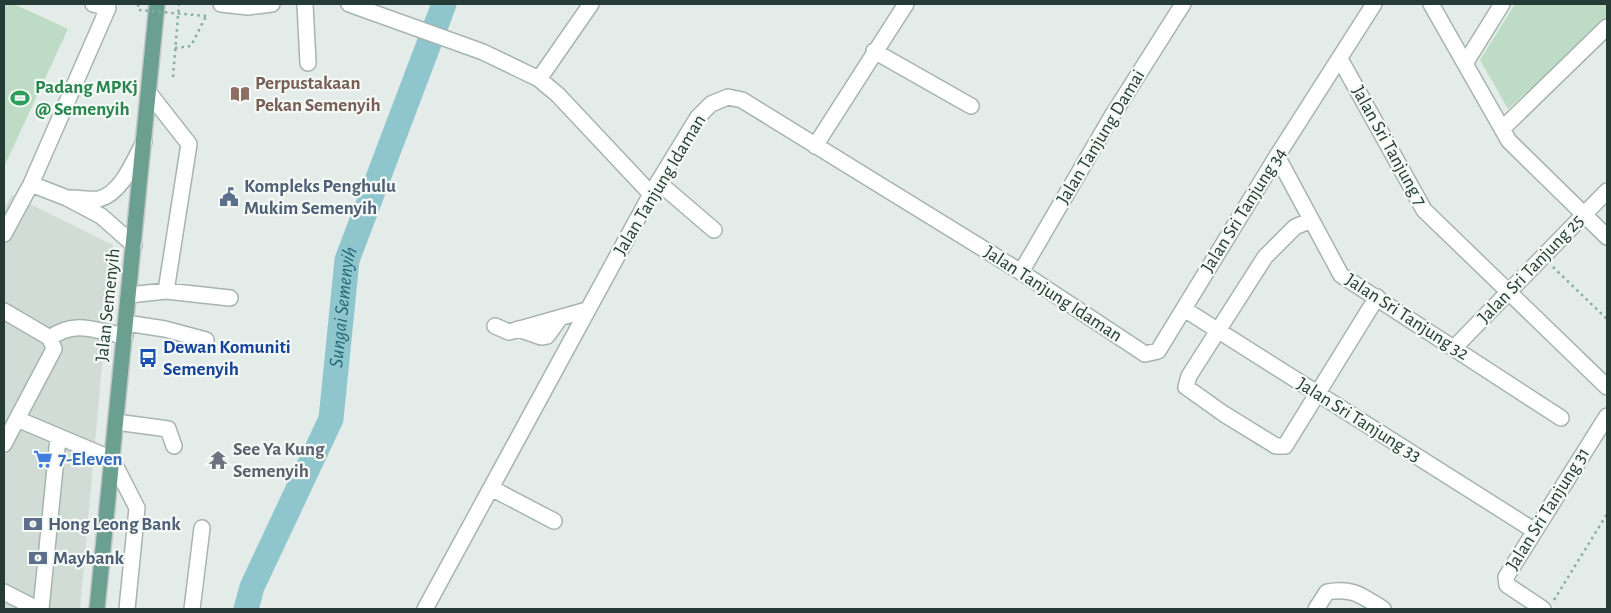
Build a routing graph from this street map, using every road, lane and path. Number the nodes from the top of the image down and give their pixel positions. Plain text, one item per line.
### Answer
1 (93, 4) edge
2 (138, 4) edge
3 (157, 4) edge
4 (179, 4) edge
5 (222, 4) edge
6 (272, 4) edge
7 (305, 4) edge
8 (349, 4) edge
9 (592, 4) edge
10 (906, 4) edge
11 (1183, 4) edge
12 (1374, 4) edge
13 (1431, 4) edge
14 (1502, 4) edge
15 (1607, 27) edge
16 (175, 48) junction
17 (874, 51) junction
18 (1340, 58) junction
19 (1466, 62) junction
20 (308, 63) dead end
21 (173, 77) dead end
22 (538, 80) junction
23 (149, 93) junction
24 (971, 106) dead end
25 (1502, 129) junction
26 (145, 141) junction
27 (815, 146) junction
28 (1277, 156) junction
29 (32, 184) junction
30 (655, 188) junction
31 (1607, 191) edge
32 (68, 198) junction
33 (1583, 216) junction
34 (1311, 220) junction
35 (714, 230) dead end
36 (4, 234) edge
37 (1607, 238) edge
38 (134, 245) junction
39 (1542, 258) junction
40 (1021, 272) junction
41 (166, 291) junction
42 (1510, 291) junction
43 (129, 295) junction
44 (1376, 297) junction
45 (230, 298) dead end
46 (1184, 309) junction
47 (587, 310) junction
48 (4, 311) edge
49 (1607, 319) edge
50 (495, 326) dead end
51 (125, 330) junction
52 (1218, 331) junction
53 (50, 338) junction
54 (206, 340) dead end
55 (1454, 348) junction
56 (1145, 354) joint
57 (1607, 387) edge
58 (1317, 394) junction
59 (1607, 416) edge
60 (1561, 418) dead end
61 (17, 419) junction
62 (116, 422) junction
63 (58, 438) junction
64 (4, 444) edge
65 (174, 446) dead end
66 (112, 459) junction
67 (490, 488) junction
68 (1607, 514) edge
69 (554, 522) dead end
70 (202, 528) dead end
71 (1535, 531) junction
72 (4, 592) edge
73 (1548, 605) edge
74 (37, 609) edge
75 (41, 609) edge
76 (98, 609) edge
77 (127, 609) edge
78 (192, 609) edge
79 (425, 609) edge
80 (1316, 609) edge
81 (1383, 609) edge

1 - 29 street
2 - 16 path, bridge
3 - 23 main road, Jalan Semenyih
4 - 16 path
5 - 6 street
7 - 20 street
8 - 22 street
9 - 22 street
10 - 17 street
11 - 40 street, Jalan Tanjung Damai
12 - 18 street, Jalan Sri Tanjung 34
13 - 19 street
14 - 19 street
15 - 25 street
16 - 21 path
17 - 24 street
17 - 27 street
18 - 28 street, Jalan Sri Tanjung 34
18 - 42 street, Jalan Sri Tanjung 7
19 - 25 street
22 - 30 street
23 - 26 main road, Jalan Semenyih
23 - 41 street
25 - 33 street
26 - 32 street
26 - 38 main road, Jalan Semenyih
27 - 30 street, Jalan Tanjung Idaman
27 - 40 street, Jalan Tanjung Idaman
28 - 34 street, Jalan Sri Tanjung 32
28 - 46 street, Jalan Sri Tanjung 34
29 - 32 street
29 - 36 street
30 - 35 street
30 - 47 street, Jalan Tanjung Idaman
31 - 33 street, Jalan Sri Tanjung 25
32 - 38 street
33 - 37 street
33 - 39 street, Jalan Sri Tanjung 25
34 - 44 street, Jalan Sri Tanjung 32
34 - 52 street
38 - 43 main road, Jalan Semenyih
39 - 42 street, Jalan Sri Tanjung 25
39 - 49 path
40 - 56 street, Jalan Tanjung Idaman
41 - 43 street
41 - 45 street
42 - 55 street, Jalan Sri Tanjung 25
42 - 57 street, Jalan Sri Tanjung 7
43 - 51 main road, Jalan Semenyih
44 - 55 street, Jalan Sri Tanjung 32
44 - 58 street
46 - 52 street, Jalan Sri Tanjung 33
46 - 56 street, Jalan Sri Tanjung 34
47 - 50 street
47 - 67 street, Jalan Tanjung Idaman
48 - 53 street
51 - 53 street
51 - 54 street
51 - 62 main road, Jalan Semenyih
52 - 58 street, Jalan Sri Tanjung 33
52 - 58 street
53 - 61 street
55 - 60 street, Jalan Sri Tanjung 32
58 - 71 street, Jalan Sri Tanjung 33
59 - 71 street, Jalan Sri Tanjung 31
61 - 63 street
61 - 64 street
62 - 65 street
62 - 66 main road, Jalan Semenyih
63 - 66 street
63 - 75 street
66 - 76 main road, Jalan Semenyih
66 - 77 street
67 - 69 street
67 - 79 street, Jalan Tanjung Idaman
68 - 73 path
70 - 78 street
71 - 73 street, Jalan Sri Tanjung 31
72 - 74 street
80 - 81 street

